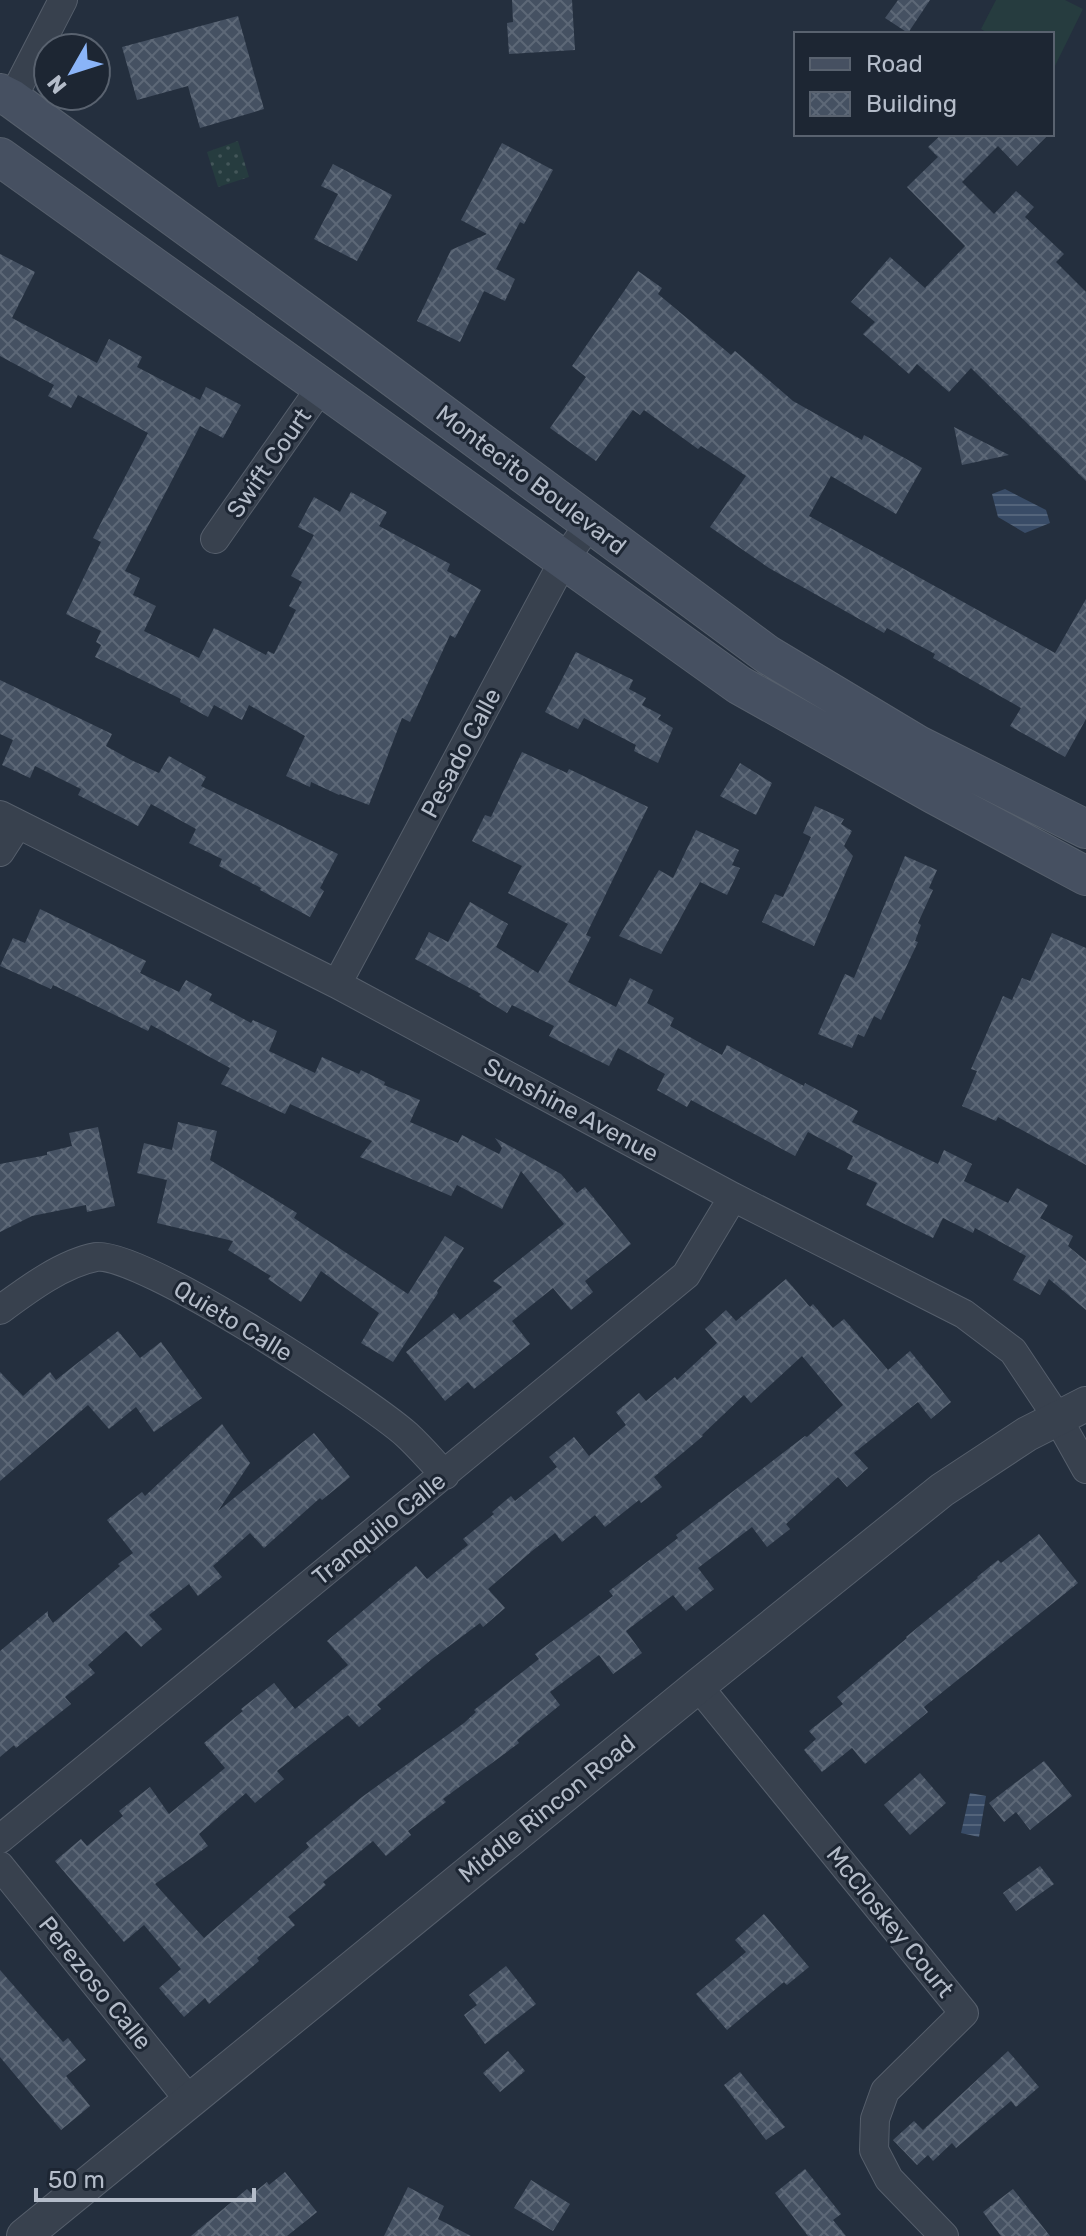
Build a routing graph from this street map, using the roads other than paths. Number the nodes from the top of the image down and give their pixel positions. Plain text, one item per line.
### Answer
1 (63, 0) edge
2 (6, 96) edge
3 (0, 157) edge
4 (322, 386) junction
5 (589, 525) junction
6 (215, 539) dead end
7 (565, 558) junction
8 (9, 820) edge
9 (1086, 829) edge
10 (0, 852) edge
11 (1086, 876) edge
12 (337, 984) junction
13 (733, 1197) junction
14 (0, 1310) edge
15 (1072, 1411) edge
16 (1086, 1469) edge
17 (445, 1475) junction
18 (698, 1686) junction
19 (0, 1839) edge
20 (0, 1866) edge
21 (190, 2101) junction
22 (24, 2236) edge
23 (944, 2236) edge

1 - 2 street
2 - 5 main road, Montecito Boulevard
3 - 4 main road, Montecito Boulevard
4 - 6 street, Swift Court
4 - 7 main road, Montecito Boulevard
5 - 7 street, Pesado Calle
5 - 9 main road, Montecito Boulevard
7 - 11 main road, Montecito Boulevard
7 - 12 street, Pesado Calle
8 - 10 street
8 - 12 street, Sunshine Avenue
12 - 13 street, Sunshine Avenue
13 - 15 street, Sunshine Avenue
13 - 17 street, Tranquilo Calle
14 - 17 street, Quieto Calle
15 - 16 street, Sunshine Avenue
15 - 18 street, Middle Rincon Road
17 - 19 street, Tranquilo Calle
18 - 21 street, Middle Rincon Road
18 - 23 street, McCloskey Court
20 - 21 street, Perezoso Calle
21 - 22 street, Middle Rincon Road

